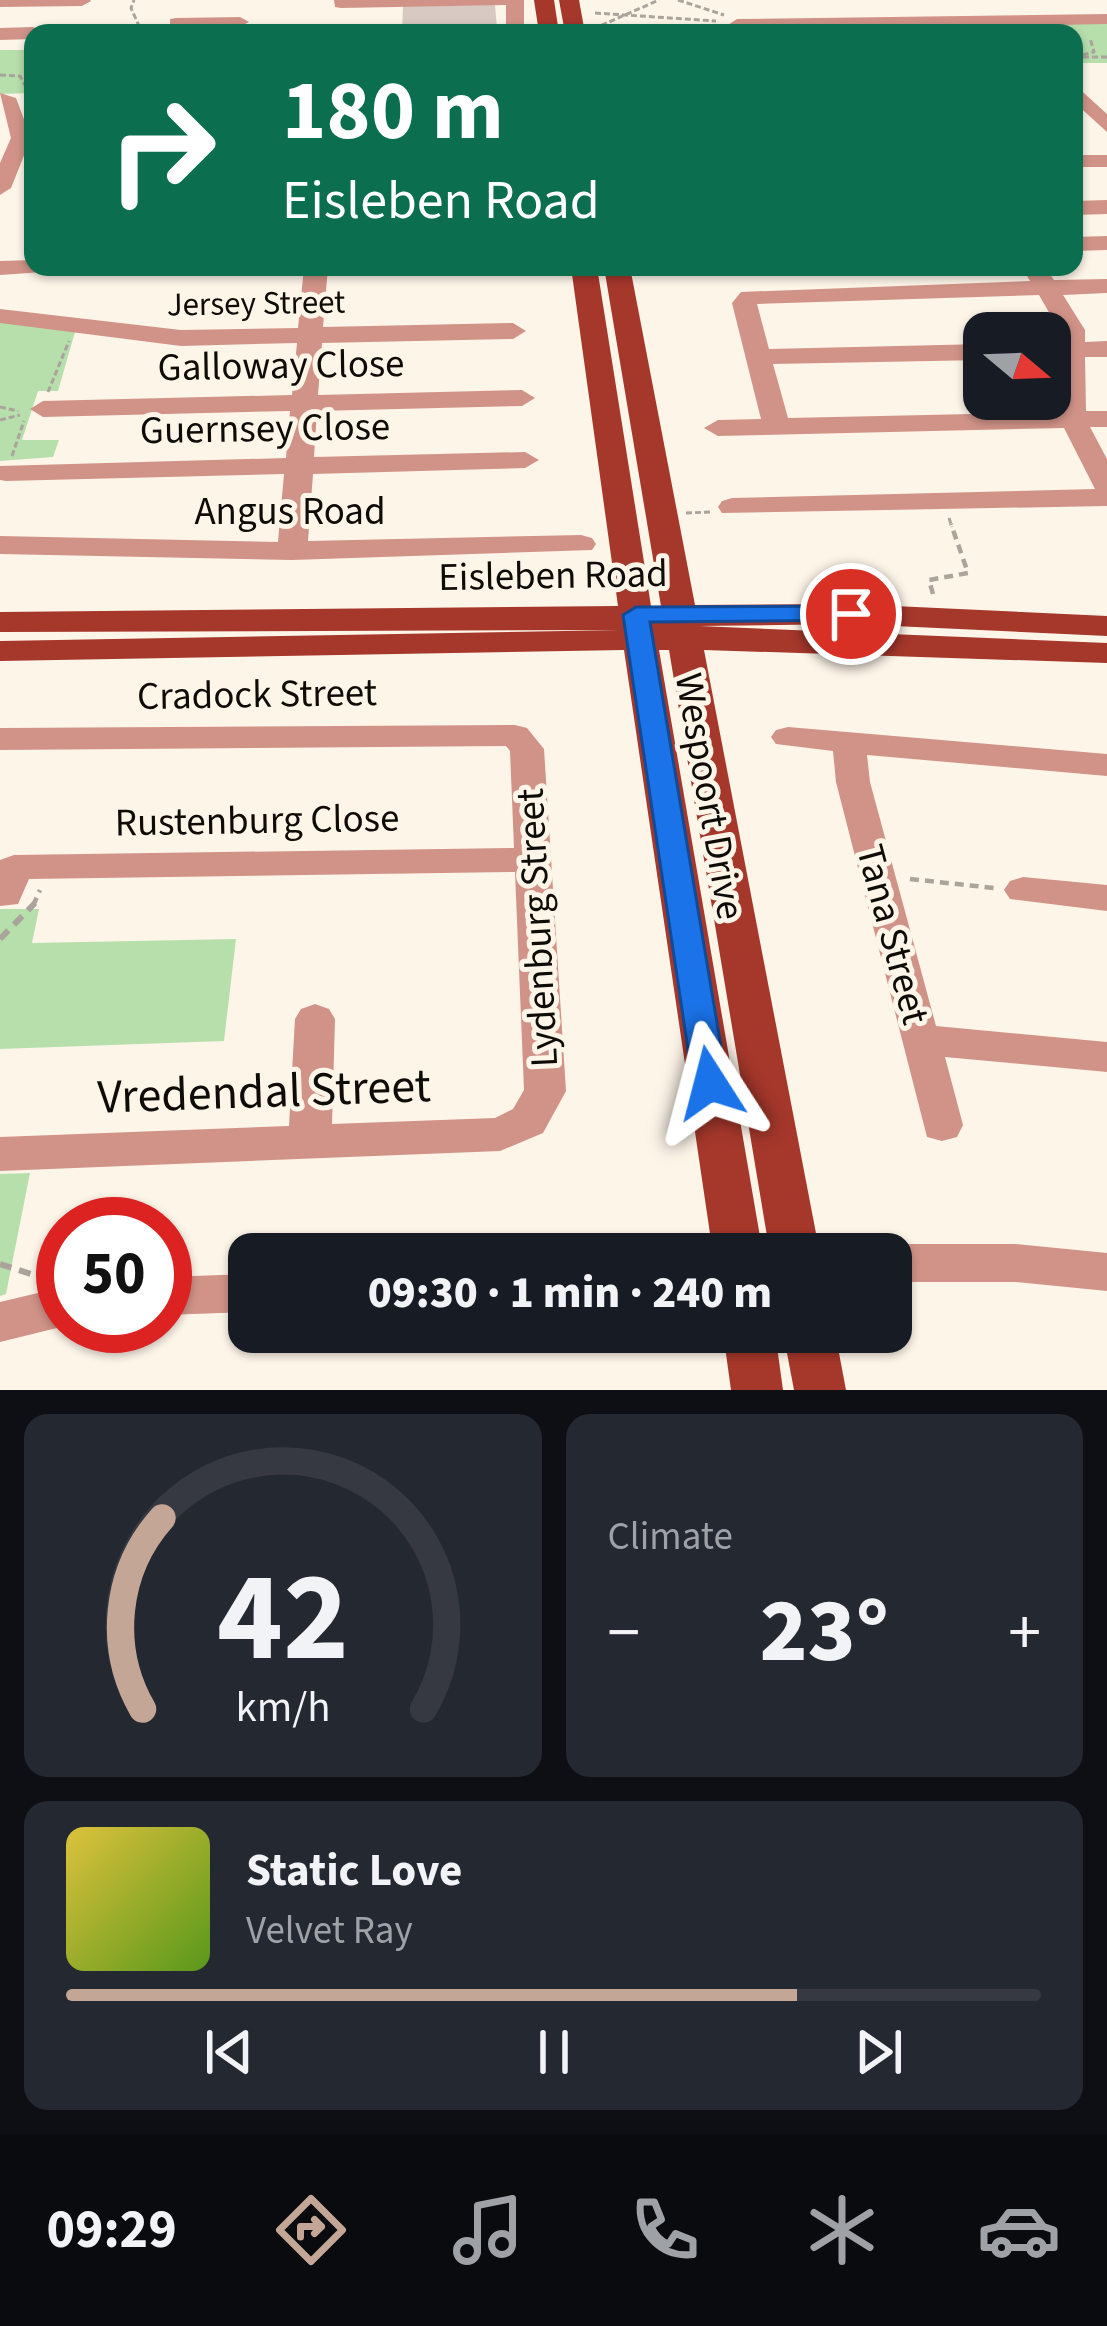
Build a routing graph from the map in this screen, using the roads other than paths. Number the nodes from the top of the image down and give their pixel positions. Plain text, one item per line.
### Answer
1 (82, 0) edge
2 (505, 0) edge
3 (856, 0) edge
4 (1009, 0) edge
5 (398, 1) edge
6 (0, 2) edge
7 (341, 7) edge
8 (732, 19) edge
9 (1107, 19) edge
10 (1022, 20) junction
11 (176, 23) dead end
12 (867, 23) junction
13 (189, 24) edge
14 (1102, 82) dead end
15 (1083, 85) edge
16 (0, 100) edge
17 (10, 138) edge
18 (1, 184) edge
19 (315, 276) edge
20 (585, 276) edge
21 (619, 276) edge
22 (1040, 277) edge
23 (1107, 286) edge
24 (1061, 312) edge
25 (0, 316) edge
26 (514, 331) dead end
27 (310, 334) junction
28 (1107, 349) edge
29 (1071, 350) edge
30 (963, 352) edge
31 (758, 357) junction
32 (521, 398) dead end
33 (302, 402) junction
34 (1071, 407) edge
35 (43, 409) road end
36 (1107, 419) edge
37 (1073, 420) junction
38 (718, 428) dead end
39 (776, 428) junction
40 (525, 460) dead end
41 (297, 465) junction
42 (6, 473) road end
43 (1107, 486) edge
44 (1107, 497) edge
45 (728, 510) road end
46 (581, 544) dead end
47 (0, 545) edge
48 (292, 551) junction
49 (0, 622) edge
50 (1107, 626) edge
51 (680, 627) junction
52 (638, 628) junction
53 (0, 651) edge
54 (1107, 653) edge
55 (515, 735) joint
56 (788, 736) dead end
57 (0, 739) edge
58 (849, 742) junction
59 (1107, 765) edge
60 (530, 860) junction
61 (1024, 890) road end
62 (1107, 898) edge
63 (20, 900) road end
64 (315, 1018) dead end
65 (923, 1040) junction
66 (1107, 1057) edge
67 (529, 1121) joint
68 (942, 1125) dead end
69 (310, 1142) junction
70 (0, 1154) edge
71 (735, 1233) edge
72 (791, 1233) edge
73 (912, 1263) edge
74 (1107, 1272) edge
75 (228, 1294) edge
76 (192, 1295) edge
77 (36, 1313) edge
78 (0, 1322) edge
79 (752, 1353) edge
80 (813, 1353) edge
81 (757, 1390) edge
82 (820, 1390) edge

1 - 6 street
2 - 5 street
3 - 12 street
4 - 10 street
5 - 7 street
8 - 12 street
9 - 10 street
10 - 12 street
11 - 13 street
14 - 15 street
16 - 17 street
17 - 18 street
19 - 27 street
20 - 52 main road, Wespoort Drive
21 - 51 main road, Wespoort Drive
22 - 23 street
22 - 24 street
22 - 31 street
25 - 27 street, Jersey Street
26 - 27 street, Jersey Street
27 - 33 street
28 - 29 street
30 - 31 street
31 - 39 street
32 - 33 street, Galloway Close
33 - 35 street, Galloway Close
33 - 41 street
34 - 37 street
36 - 37 street
37 - 39 street
37 - 43 street
38 - 39 street
40 - 41 street, Guernsey Close
41 - 42 street, Guernsey Close
41 - 48 street
44 - 45 street
46 - 48 street, Angus Road
47 - 48 street, Angus Road
49 - 52 main road, Eisleben Road
50 - 51 main road, Eisleben Road
51 - 52 main road, Eisleben Road
51 - 54 main road, Eisleben Road
51 - 72 main road, Wespoort Drive
52 - 53 main road, Eisleben Road
52 - 71 main road, Wespoort Drive
55 - 57 street, Cradock Street
55 - 60 street, Lydenburg Street
56 - 58 street
58 - 59 street
58 - 65 street, Tana Street
60 - 63 street, Rustenburg Close
60 - 67 street, Lydenburg Street
61 - 62 street
64 - 69 street
65 - 66 street
65 - 68 street, Tana Street
67 - 69 street, Vredendal Street
69 - 70 street, Vredendal Street
73 - 74 street
75 - 76 street
77 - 78 street
79 - 81 main road
80 - 82 main road

